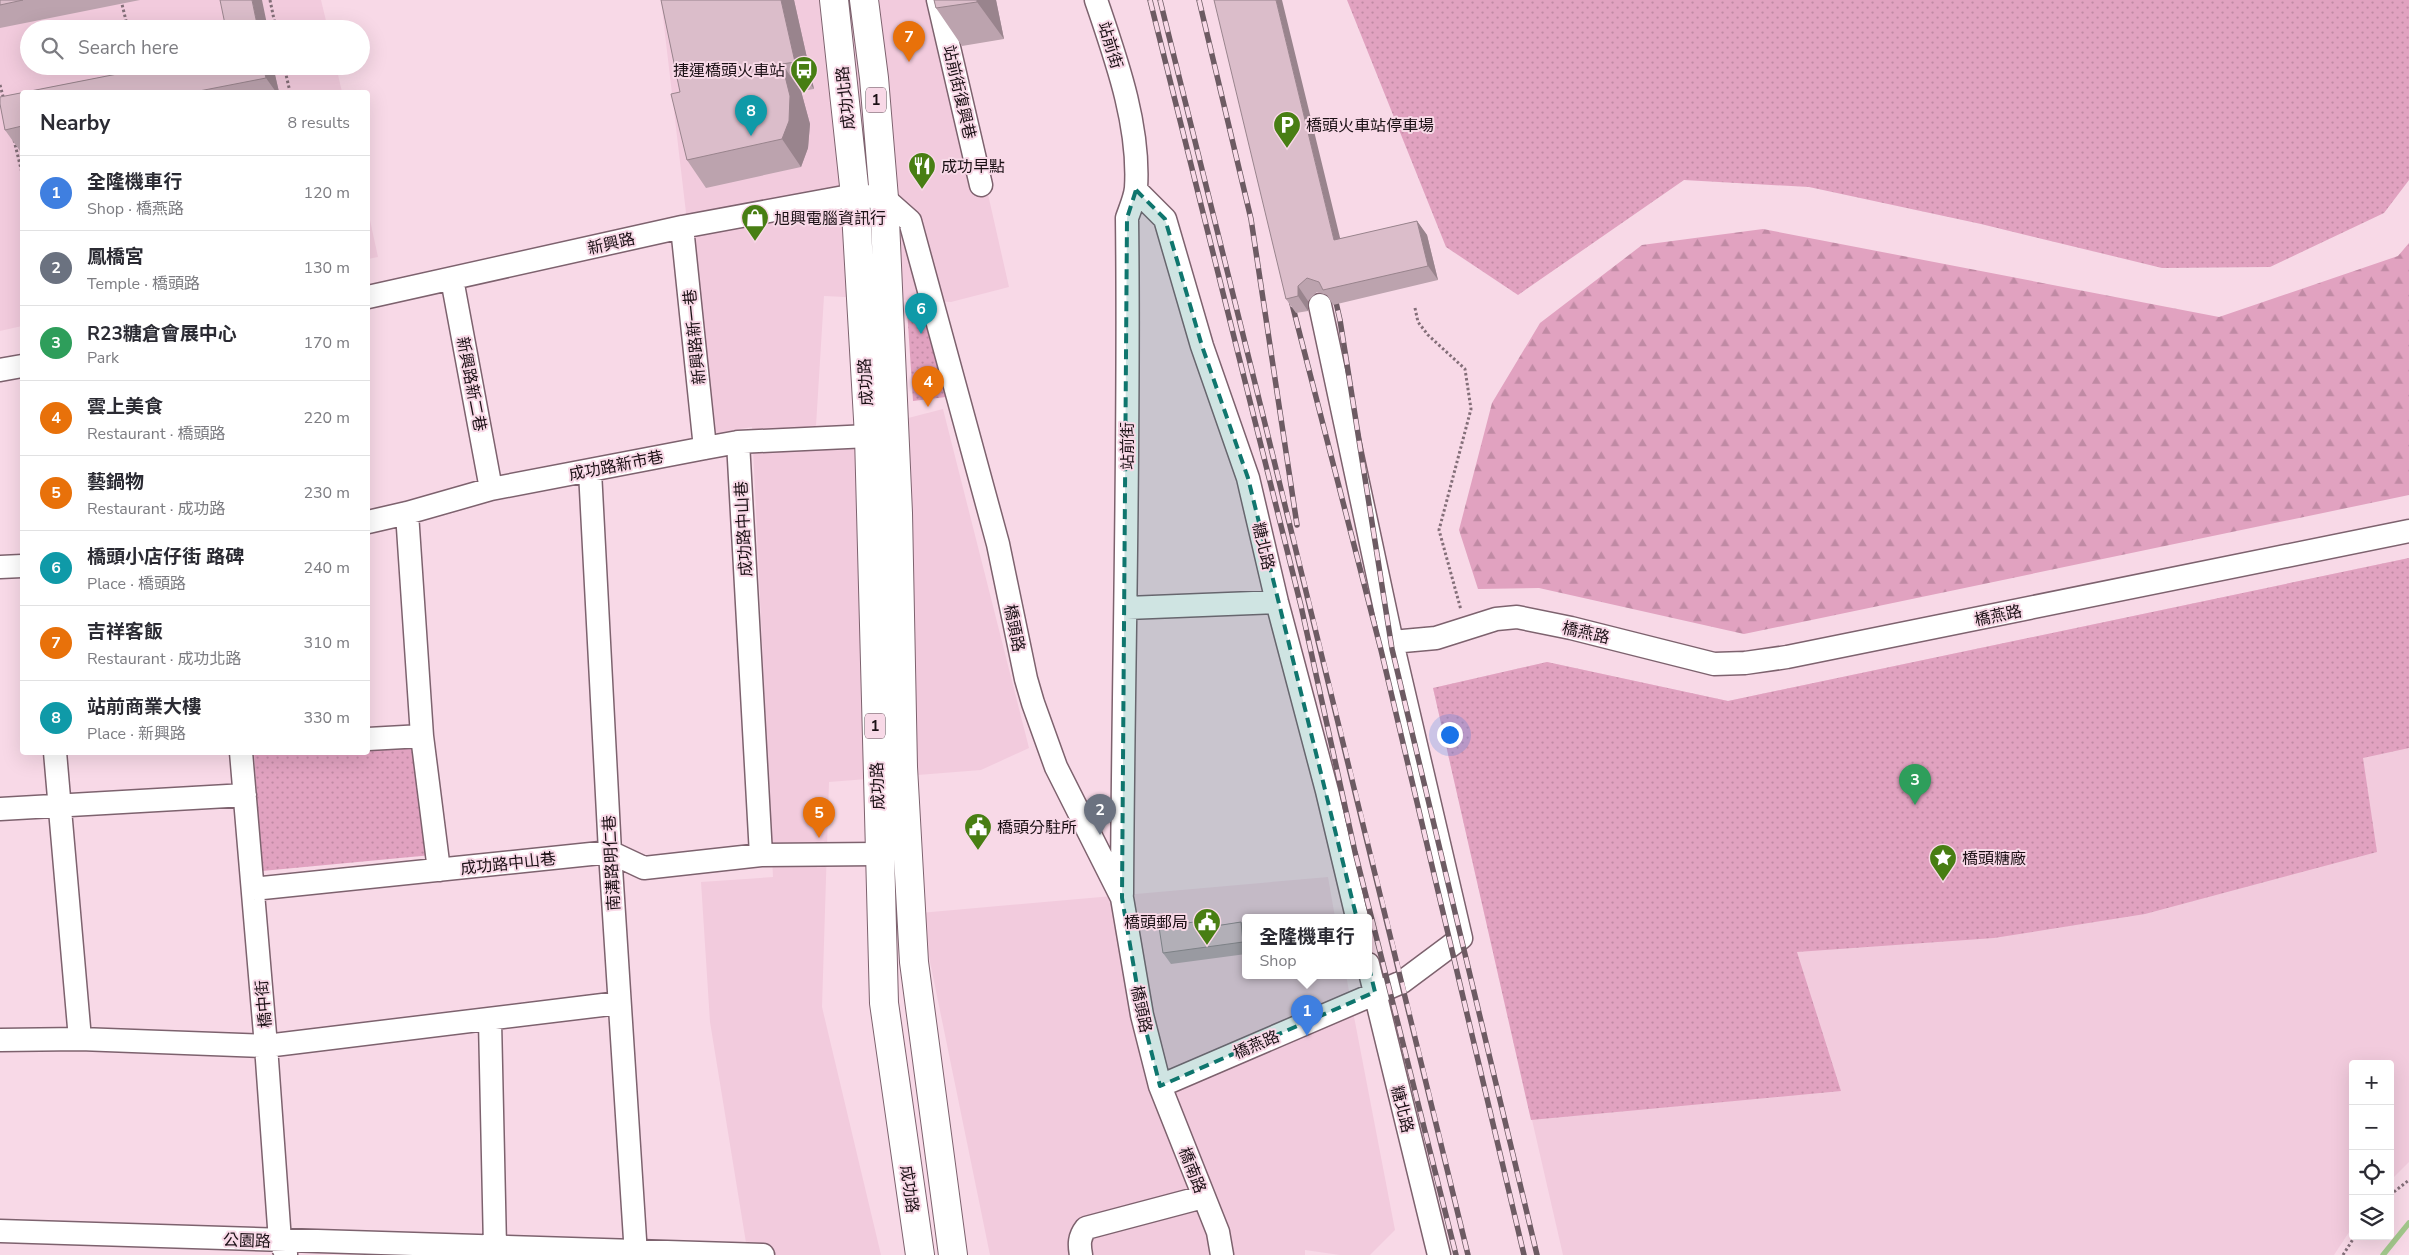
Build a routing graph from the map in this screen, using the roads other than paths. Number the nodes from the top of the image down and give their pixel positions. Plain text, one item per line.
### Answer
1 (938, 0) edge
2 (1096, 0) edge
3 (867, 1) edge
4 (835, 4) edge
5 (981, 185) dead end
6 (1136, 190) junction
7 (855, 195) junction
8 (884, 198) junction
9 (682, 227) junction
10 (452, 279) junction
11 (370, 297) edge
12 (1320, 305) edge
13 (20, 366) edge
14 (0, 370) edge
15 (868, 436) junction
16 (738, 442) junction
17 (705, 448) junction
18 (590, 471) junction
19 (491, 489) junction
20 (407, 513) junction
21 (370, 522) edge
22 (2409, 531) edge
23 (20, 566) edge
24 (0, 567) edge
25 (1277, 602) junction
26 (1127, 608) junction
27 (1392, 642) junction
28 (422, 736) junction
29 (370, 740) edge
30 (55, 755) edge
31 (241, 755) edge
32 (245, 795) junction
33 (59, 805) junction
34 (0, 809) edge
35 (610, 852) junction
36 (879, 854) junction
37 (761, 855) junction
38 (439, 870) junction
39 (252, 889) junction
40 (1122, 898) junction
41 (1356, 914) edge
42 (1372, 979) edge
43 (1375, 992) junction
44 (619, 1003) junction
45 (490, 1021) junction
46 (80, 1039) junction
47 (0, 1040) edge
48 (266, 1046) junction
49 (1160, 1086) junction
50 (1203, 1196) junction
51 (0, 1231) edge
52 (495, 1247) junction
53 (283, 1248) edge
54 (635, 1253) edge
55 (763, 1255) edge
56 (920, 1255) edge
57 (950, 1255) edge
58 (1081, 1255) edge
59 (1222, 1255) edge
60 (1439, 1255) edge

1 - 5 street, 站前街復興巷
2 - 6 street, 站前街
3 - 4 street
3 - 8 main road, 成功北路 / 1
4 - 7 main road, 成功北路 / 1
6 - 25 street, 糖北路
6 - 26 street, 站前街
7 - 8 street
7 - 9 street, 新興路
7 - 15 main road, 成功路 / 1
8 - 40 street, 橋頭路
8 - 57 main road, 成功路 / 1
9 - 10 street, 新興路
9 - 17 street, 新興路新一巷
10 - 11 street, 新興路
10 - 19 street, 新興路新二巷
12 - 27 street
13 - 14 street
15 - 16 street, 成功路新市巷
15 - 36 main road, 成功路 / 1
16 - 17 street, 成功路新市巷
16 - 37 street, 成功路中山巷
17 - 18 street, 成功路新市巷
18 - 19 street, 成功路新市巷
18 - 35 street, 南溝路明仁巷
19 - 20 street, 成功路新市巷
20 - 21 street, 成功路新市巷
20 - 28 street
22 - 27 street, 橋燕路
23 - 24 street
25 - 26 street
25 - 41 street, 糖北路
26 - 40 street, 站前街
27 - 43 street, 橋燕路
28 - 29 street
28 - 38 street
30 - 33 street
31 - 32 street, 橋中街
32 - 33 street
32 - 39 street, 橋中街
33 - 34 street
33 - 46 street
35 - 37 street
35 - 38 street, 成功路中山巷
35 - 44 street, 南溝路明仁巷
36 - 37 street
36 - 56 main road, 成功路 / 1
38 - 39 street, 成功路中山巷
39 - 48 street, 橋中街
40 - 49 street, 橋頭路
42 - 43 street, 糖北路
43 - 49 street, 橋燕路
43 - 60 street, 糖北路
44 - 45 street
44 - 54 street, 南溝路明仁巷
45 - 48 street
45 - 52 street
46 - 47 street
46 - 48 street
48 - 53 street, 橋中街
49 - 50 street, 橋南路
50 - 58 street
50 - 59 street, 橋南路
51 - 53 street, 公園路
52 - 53 street, 公園路
52 - 54 street, 公園路
54 - 55 street, 公園路

